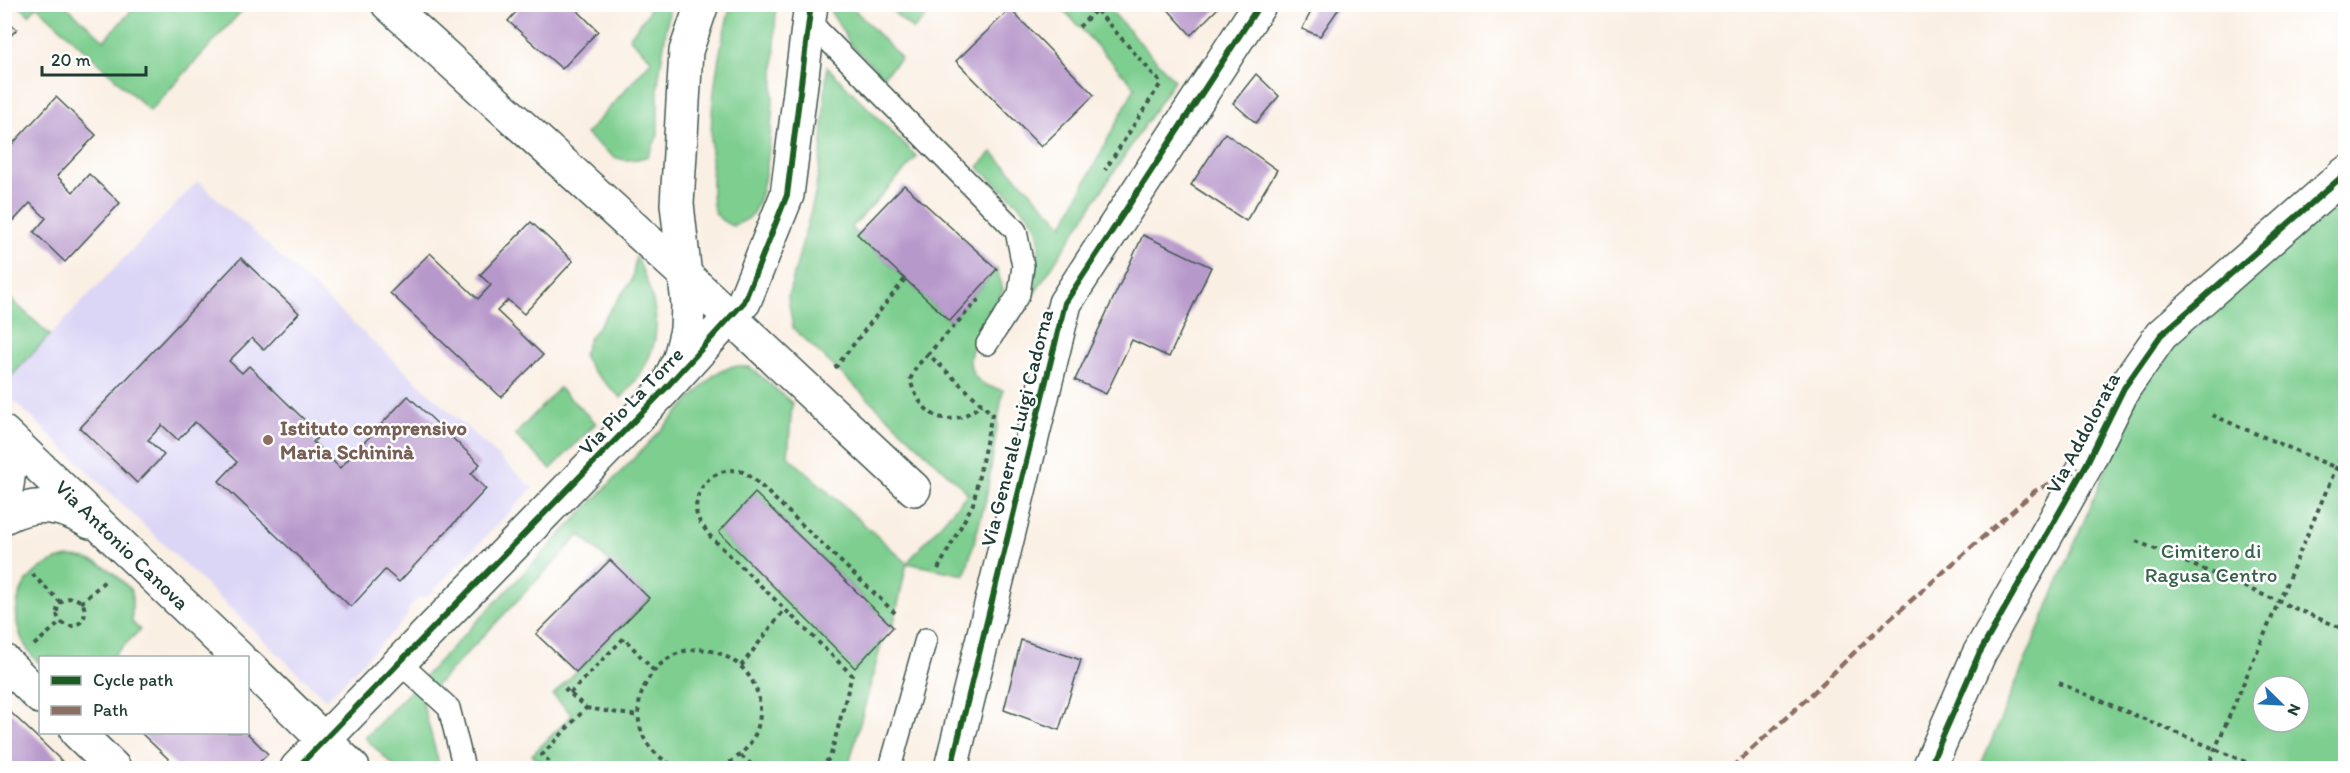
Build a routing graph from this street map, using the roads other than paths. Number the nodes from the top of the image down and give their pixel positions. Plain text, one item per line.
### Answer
1 (388, 4) edge
2 (702, 4) edge
3 (1260, 4) edge
4 (810, 13) edge
5 (2346, 173) edge
6 (683, 273) junction
7 (732, 318) junction
8 (987, 344) dead end
9 (664, 390) junction
10 (4, 433) edge
11 (4, 447) edge
12 (914, 489) dead end
13 (4, 498) edge
14 (4, 517) edge
15 (115, 537) junction
16 (926, 639) dead end
17 (16, 656) edge
18 (238, 656) edge
19 (401, 664) junction
20 (249, 667) edge
21 (39, 695) edge
22 (79, 734) edge
23 (325, 741) junction
24 (114, 768) edge
25 (297, 768) edge
26 (353, 768) edge
27 (464, 768) edge
28 (890, 768) edge
29 (951, 768) edge
30 (1929, 768) edge

1 - 6 street
2 - 6 street, Via Pio La Torre
3 - 29 street, Via Generale Luigi Cadorna
4 - 7 street, Via Pio La Torre
4 - 8 lane
5 - 30 street, Via Addolorata
6 - 7 street
6 - 9 street, Via Pio La Torre
7 - 9 street, Via Pio La Torre
7 - 12 street
9 - 19 street, Via Pio La Torre
10 - 15 street, Via Antonio Canova
11 - 13 street
14 - 15 street
15 - 18 street, Via Antonio Canova
16 - 28 lane
17 - 21 street
19 - 23 street, Via Pio La Torre
19 - 27 lane
20 - 23 street
22 - 24 street
23 - 25 street, Via Pio La Torre
23 - 26 street

